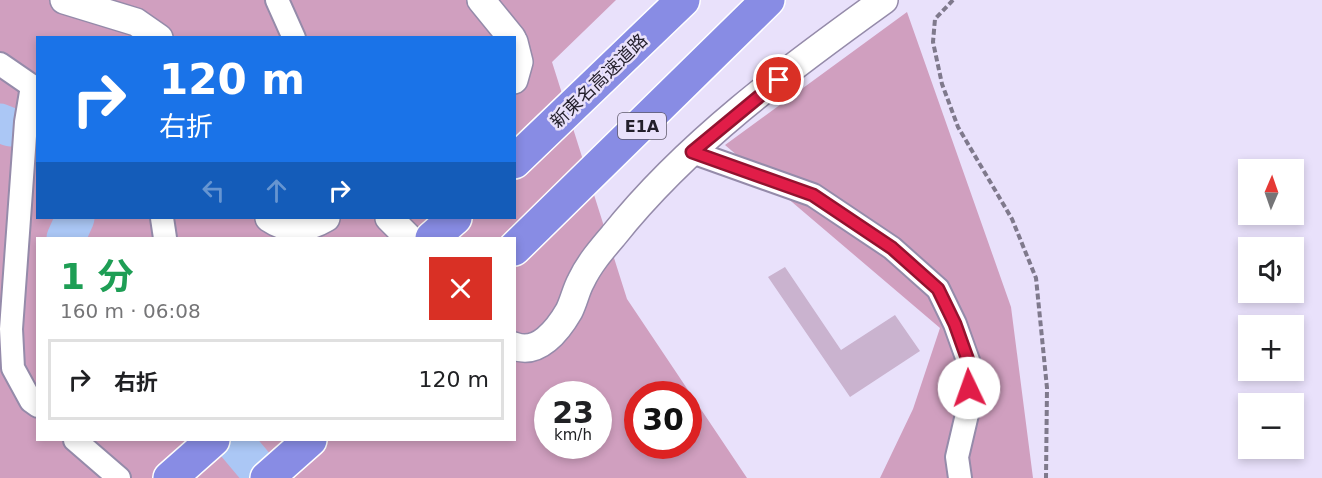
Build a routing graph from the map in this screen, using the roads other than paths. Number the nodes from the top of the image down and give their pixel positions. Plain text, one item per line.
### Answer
1 (64, 0) edge
2 (277, 0) edge
3 (482, 0) edge
4 (683, 0) edge
5 (768, 0) edge
6 (884, 0) edge
7 (156, 36) edge
8 (293, 36) edge
9 (510, 36) edge
10 (516, 50) edge
11 (0, 64) edge
12 (516, 73) edge
13 (35, 86) edge
14 (692, 152) junction
15 (516, 160) edge
16 (162, 219) edge
17 (271, 219) edge
18 (324, 219) edge
19 (390, 219) edge
20 (454, 219) edge
21 (165, 237) edge
22 (408, 237) edge
23 (433, 237) edge
24 (516, 247) edge
25 (516, 347) edge
26 (36, 405) edge
27 (76, 441) edge
28 (212, 441) edge
29 (309, 441) edge
30 (119, 478) edge
31 (170, 478) edge
32 (267, 478) edge
33 (960, 478) edge

1 - 7 street
2 - 8 street
3 - 9 street
4 - 15 highway, 新東名高速道路
5 - 24 highway, E1A
6 - 14 street
10 - 12 street
11 - 13 street
13 - 26 street
14 - 25 street
14 - 33 street
16 - 21 street
17 - 18 street
19 - 22 street
20 - 23 highway
27 - 30 street
28 - 31 highway
29 - 32 highway

